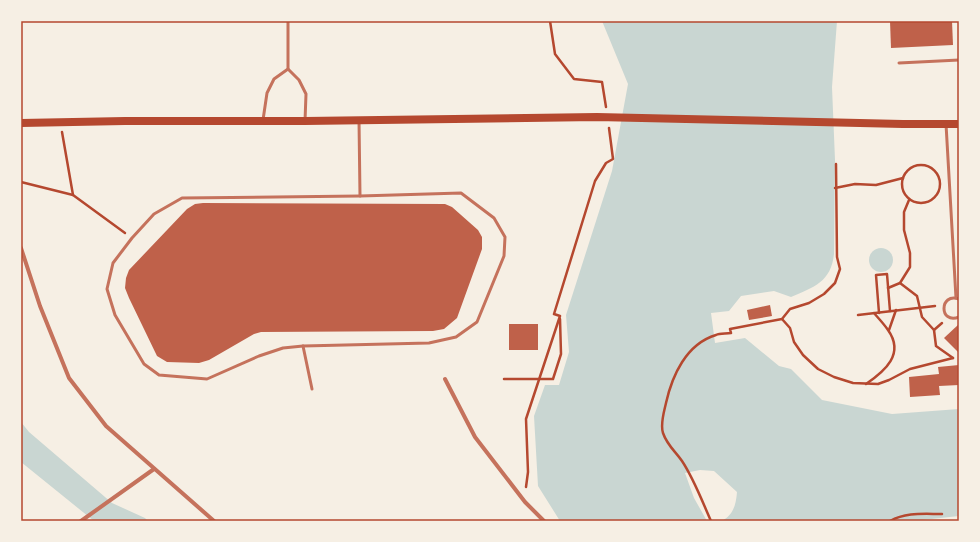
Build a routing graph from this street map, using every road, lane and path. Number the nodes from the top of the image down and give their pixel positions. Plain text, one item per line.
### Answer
1 (288, 21) edge
2 (550, 21) edge
3 (959, 60) edge
4 (899, 64) dead end
5 (288, 69) junction
6 (602, 82) dead end
7 (359, 120) junction
8 (263, 121) junction
9 (305, 121) junction
10 (60, 122) junction
11 (21, 123) edge
12 (946, 124) junction
13 (959, 124) edge
14 (613, 159) dead end
15 (836, 164) dead end
16 (903, 178) junction
17 (21, 182) edge
18 (835, 188) junction
19 (73, 195) junction
20 (360, 196) junction
21 (909, 200) junction
22 (132, 238) junction
23 (21, 248) edge
24 (900, 283) junction
25 (888, 288) junction
26 (957, 298) edge
27 (944, 305) junction
28 (920, 307) junction
29 (896, 310) junction
30 (890, 311) junction
31 (879, 312) junction
32 (874, 313) junction
33 (858, 315) dead end
34 (560, 316) junction
35 (959, 317) edge
36 (782, 319) junction
37 (889, 331) junction
38 (303, 346) junction
39 (504, 378) dead end
40 (445, 379) dead end
41 (538, 379) junction
42 (865, 384) junction
43 (312, 389) dead end
44 (154, 469) junction
45 (525, 502) junction
46 (942, 514) dead end
47 (81, 521) edge
48 (214, 521) edge
49 (544, 521) edge
50 (712, 521) edge
51 (890, 521) edge

1 - 5 lane
2 - 6 path
3 - 4 lane
5 - 8 lane
5 - 9 lane
7 - 9 main road
7 - 12 main road
7 - 20 lane
8 - 9 main road
8 - 10 main road
10 - 11 main road
10 - 19 path
12 - 13 main road
12 - 26 lane
14 - 34 path
15 - 18 path
16 - 18 path
16 - 21 path
16 - 21 path
17 - 19 path
18 - 36 path
19 - 22 path
20 - 22 lane
20 - 38 lane
21 - 24 path
22 - 38 lane
23 - 44 street
24 - 25 path
24 - 28 path
25 - 30 path
25 - 31 path
26 - 27 lane
27 - 28 path
27 - 35 lane
28 - 29 path
28 - 42 path
29 - 30 path
29 - 37 path
30 - 31 path
31 - 32 path
32 - 33 path
32 - 37 path
34 - 41 path
34 - 41 path
36 - 42 path
36 - 50 path
37 - 42 path
38 - 43 lane
39 - 41 path
40 - 45 street
41 - 45 path
44 - 47 street
44 - 48 street
45 - 49 street
46 - 51 path

